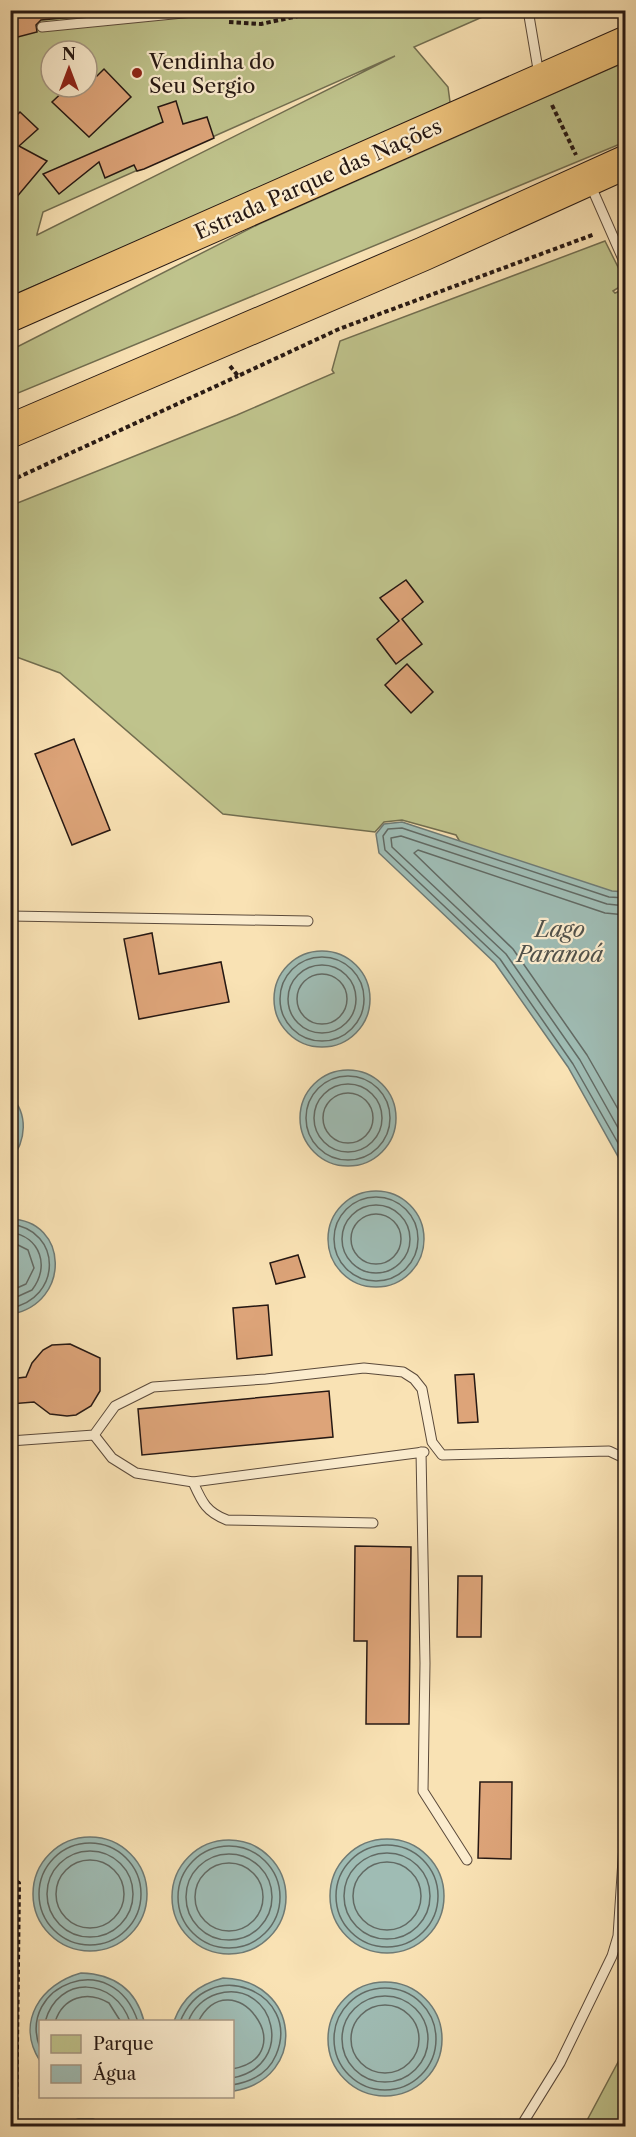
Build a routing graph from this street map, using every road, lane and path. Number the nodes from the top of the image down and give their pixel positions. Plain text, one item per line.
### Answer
1 (213, 10) edge
2 (326, 10) edge
3 (528, 10) edge
4 (229, 22) dead end
5 (42, 27) dead end
6 (626, 43) edge
7 (540, 80) junction
8 (626, 162) edge
9 (587, 179) junction
10 (609, 229) junction
11 (626, 266) edge
12 (10, 315) edge
13 (213, 344) junction
14 (238, 376) junction
15 (10, 431) edge
16 (10, 480) edge
17 (10, 916) edge
18 (308, 921) dead end
19 (94, 1436) junction
20 (10, 1441) edge
21 (436, 1450) junction
22 (421, 1452) junction
23 (626, 1459) edge
24 (194, 1482) junction
25 (373, 1523) dead end
26 (626, 1814) edge
27 (467, 1860) dead end
28 (10, 1877) edge
29 (16, 2127) edge
30 (521, 2127) edge

1 - 5 lane
2 - 4 path
3 - 7 lane
6 - 7 highway, Estrada Parque das Nações
7 - 9 path
7 - 12 highway, Estrada Parque das Nações
8 - 9 highway
9 - 10 lane
9 - 13 highway
10 - 11 lane
10 - 14 path
13 - 14 path
13 - 15 highway
14 - 16 path
17 - 18 lane
19 - 20 lane
19 - 21 lane
19 - 24 lane
21 - 22 lane
21 - 23 lane
22 - 24 lane
22 - 27 lane
24 - 25 lane
26 - 30 lane
28 - 29 path

